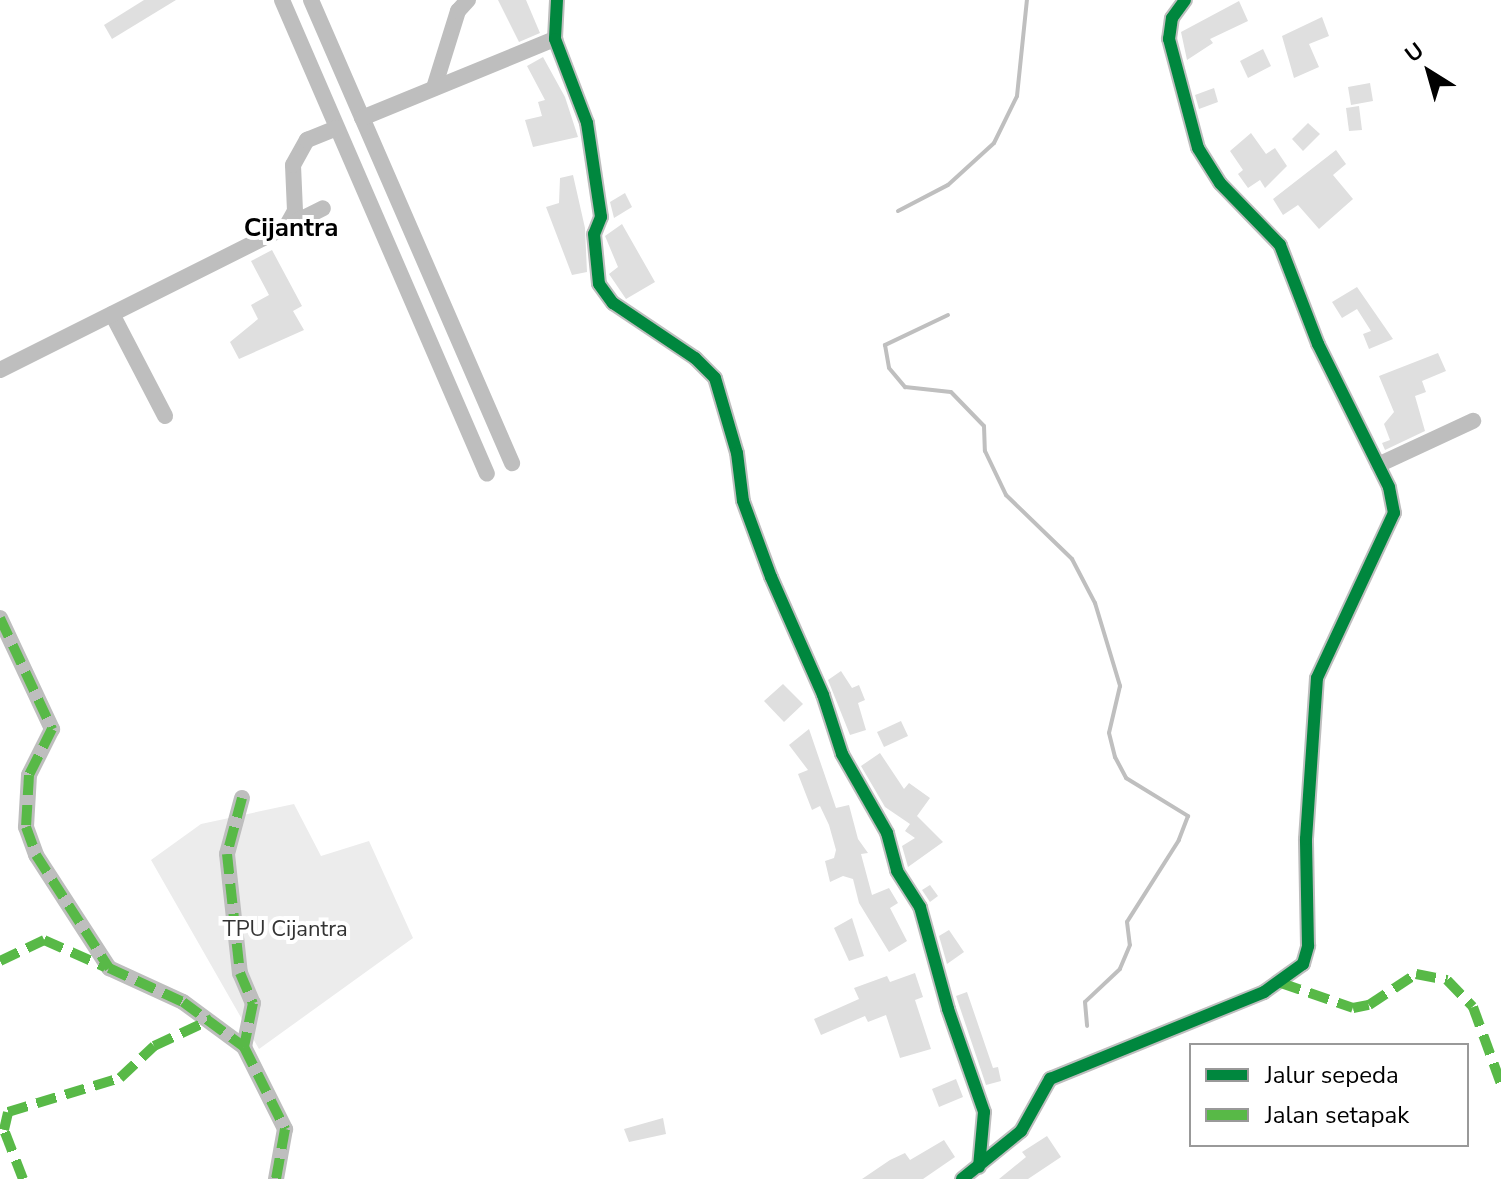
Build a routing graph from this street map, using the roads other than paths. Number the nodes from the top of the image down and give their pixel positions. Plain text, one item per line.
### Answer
1 (282, 0) edge
2 (311, 0) edge
3 (468, 0) edge
4 (557, 0) edge
5 (1185, 0) edge
6 (319, 19) junction
7 (295, 29) junction
8 (555, 39) junction
9 (434, 88) junction
10 (362, 118) junction
11 (337, 128) junction
12 (323, 208) dead end
13 (286, 227) junction
14 (431, 276) junction
15 (406, 287) junction
16 (112, 314) junction
17 (0, 370) edge
18 (165, 416) dead end
19 (1473, 421) dead end
20 (512, 463) dead end
21 (1378, 465) junction
22 (487, 474) dead end
23 (0, 618) edge
24 (242, 798) dead end
25 (244, 1047) junction
26 (979, 1167) junction
27 (276, 1179) edge
28 (962, 1179) edge

1 - 7 street
2 - 6 street
3 - 9 street
4 - 8 street
5 - 21 street
6 - 7 street
6 - 10 street
7 - 11 street
8 - 9 street
8 - 26 street
9 - 10 street
10 - 14 street
11 - 13 street
11 - 15 street
12 - 13 street
13 - 16 street
14 - 15 street
14 - 20 street
15 - 22 street
16 - 17 street
16 - 18 street
19 - 21 street
21 - 26 street
23 - 25 street
24 - 25 street
25 - 27 street
26 - 28 street

